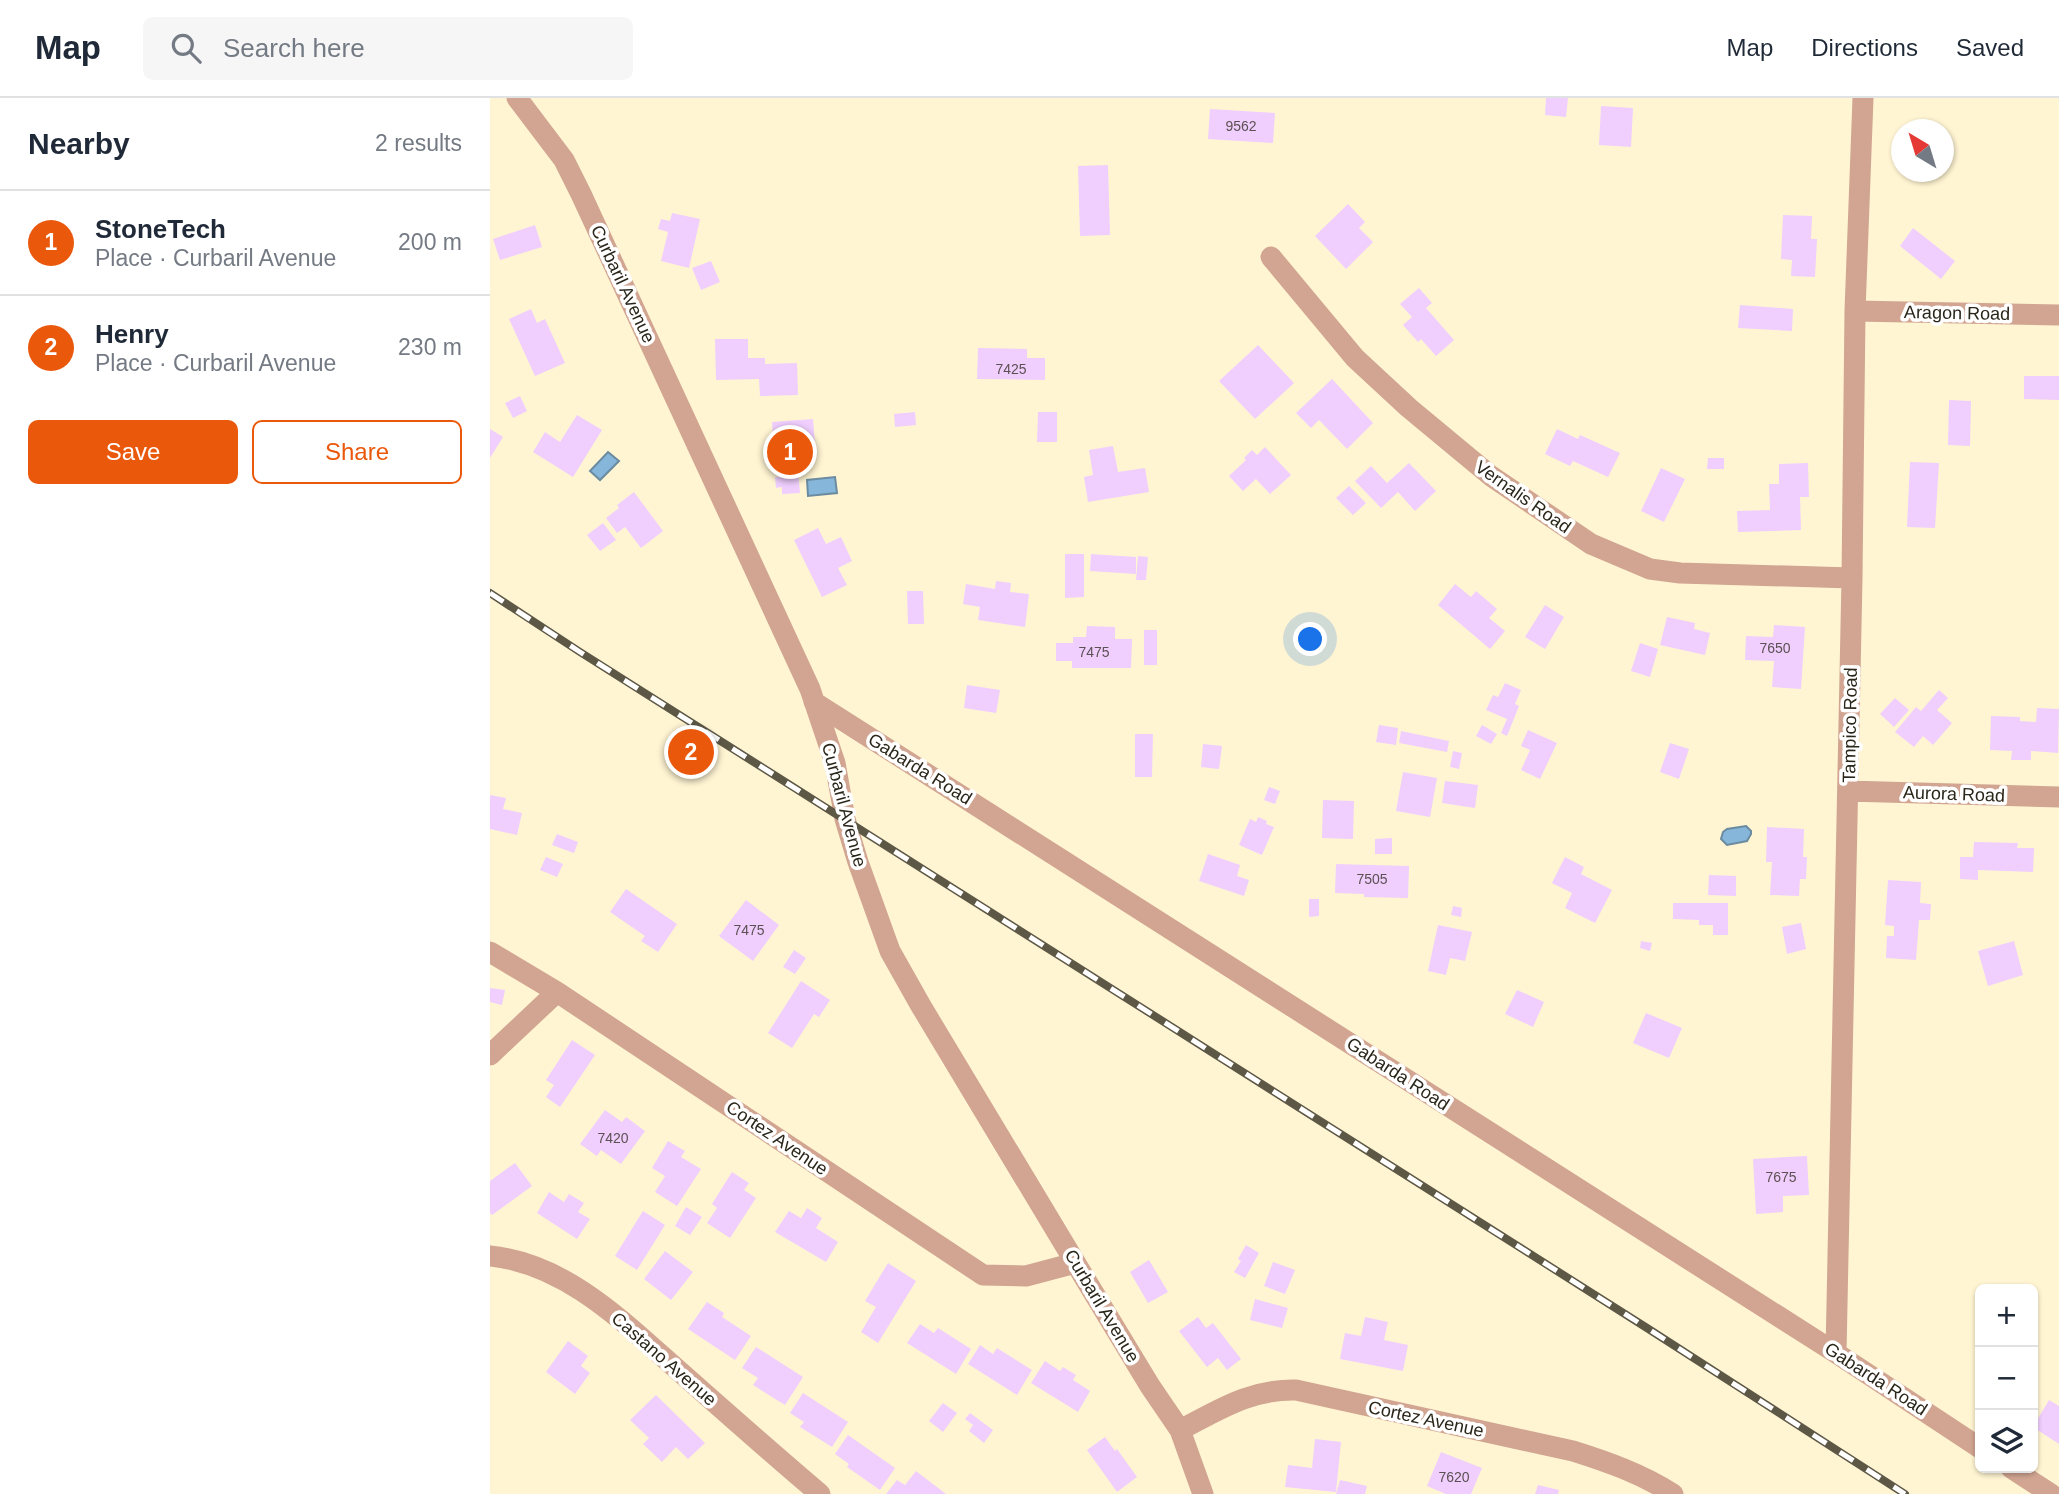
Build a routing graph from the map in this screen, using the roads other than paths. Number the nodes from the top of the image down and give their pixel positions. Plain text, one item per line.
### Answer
1 (517, 98) edge
2 (1863, 98) edge
3 (1270, 257) dead end
4 (1855, 312) junction
5 (2059, 315) edge
6 (1852, 578) junction
7 (814, 702) junction
8 (1848, 791) junction
9 (2059, 797) edge
10 (490, 952) edge
11 (557, 992) junction
12 (490, 1055) edge
13 (490, 1256) edge
14 (1075, 1263) junction
15 (1836, 1353) junction
16 (1180, 1430) junction
17 (1975, 1444) edge
18 (2019, 1473) edge
19 (820, 1494) edge
20 (1203, 1494) edge
21 (1672, 1494) edge
22 (2051, 1494) edge

1 - 7 street, Curbaril Avenue
2 - 4 street, Tampico Road
3 - 6 street, Vernalis Road
4 - 5 street, Aragon Road
4 - 6 street, Tampico Road
6 - 8 street, Tampico Road
7 - 14 street, Curbaril Avenue
7 - 15 street, Gabarda Road
8 - 9 street, Aurora Road
8 - 15 street, Tampico Road
10 - 11 street, Cortez Avenue
11 - 12 street
11 - 14 street, Cortez Avenue
13 - 19 street, Castano Avenue
14 - 16 street, Curbaril Avenue
15 - 17 street, Gabarda Road
16 - 20 street, Curbaril Avenue
16 - 21 street, Cortez Avenue
18 - 22 street

